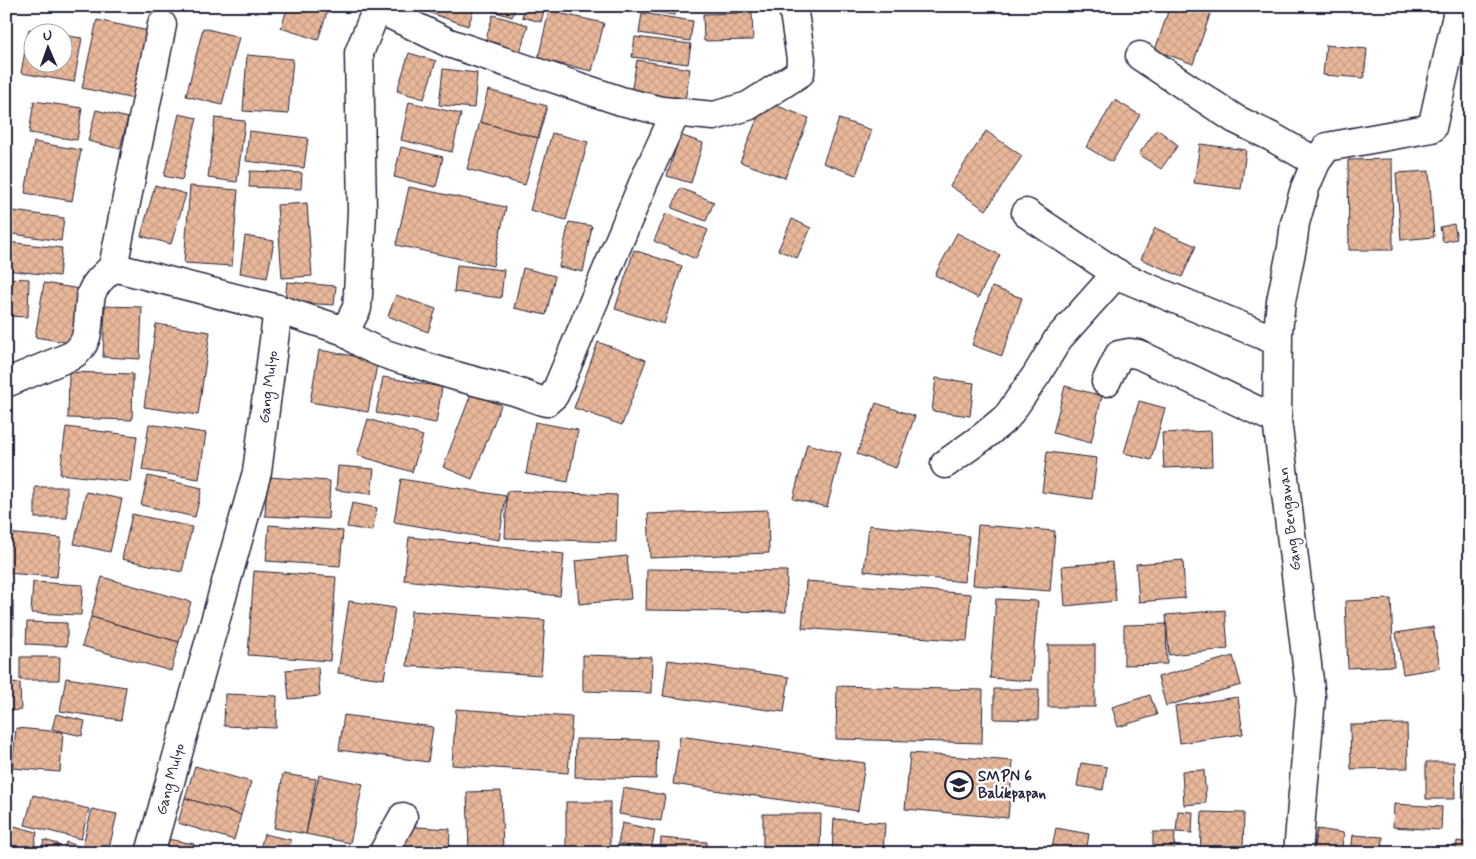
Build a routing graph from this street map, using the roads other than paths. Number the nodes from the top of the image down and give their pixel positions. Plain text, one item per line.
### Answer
1 (793, 6) edge
2 (1459, 6) edge
3 (378, 7) edge
4 (162, 25) dead end
5 (1140, 56) dead end
6 (676, 112) junction
7 (1316, 162) junction
8 (1026, 213) dead end
9 (113, 267) junction
10 (1118, 274) junction
11 (278, 309) junction
12 (345, 331) junction
13 (1278, 341) junction
14 (1106, 382) dead end
15 (6, 383) edge
16 (1277, 420) junction
17 (945, 464) dead end
18 (403, 817) dead end
19 (150, 853) edge
20 (383, 853) edge
21 (1298, 853) edge

1 - 6 street
2 - 7 street
3 - 6 street
3 - 12 street
4 - 9 street
5 - 7 street
6 - 12 street
7 - 13 street, Gang Bengawan
8 - 10 street
9 - 11 street
9 - 15 street
10 - 13 street
10 - 17 street
11 - 12 street
11 - 19 street, Gang Mulyo
13 - 16 street, Gang Bengawan
14 - 16 street
16 - 21 street, Gang Bengawan
18 - 20 street

